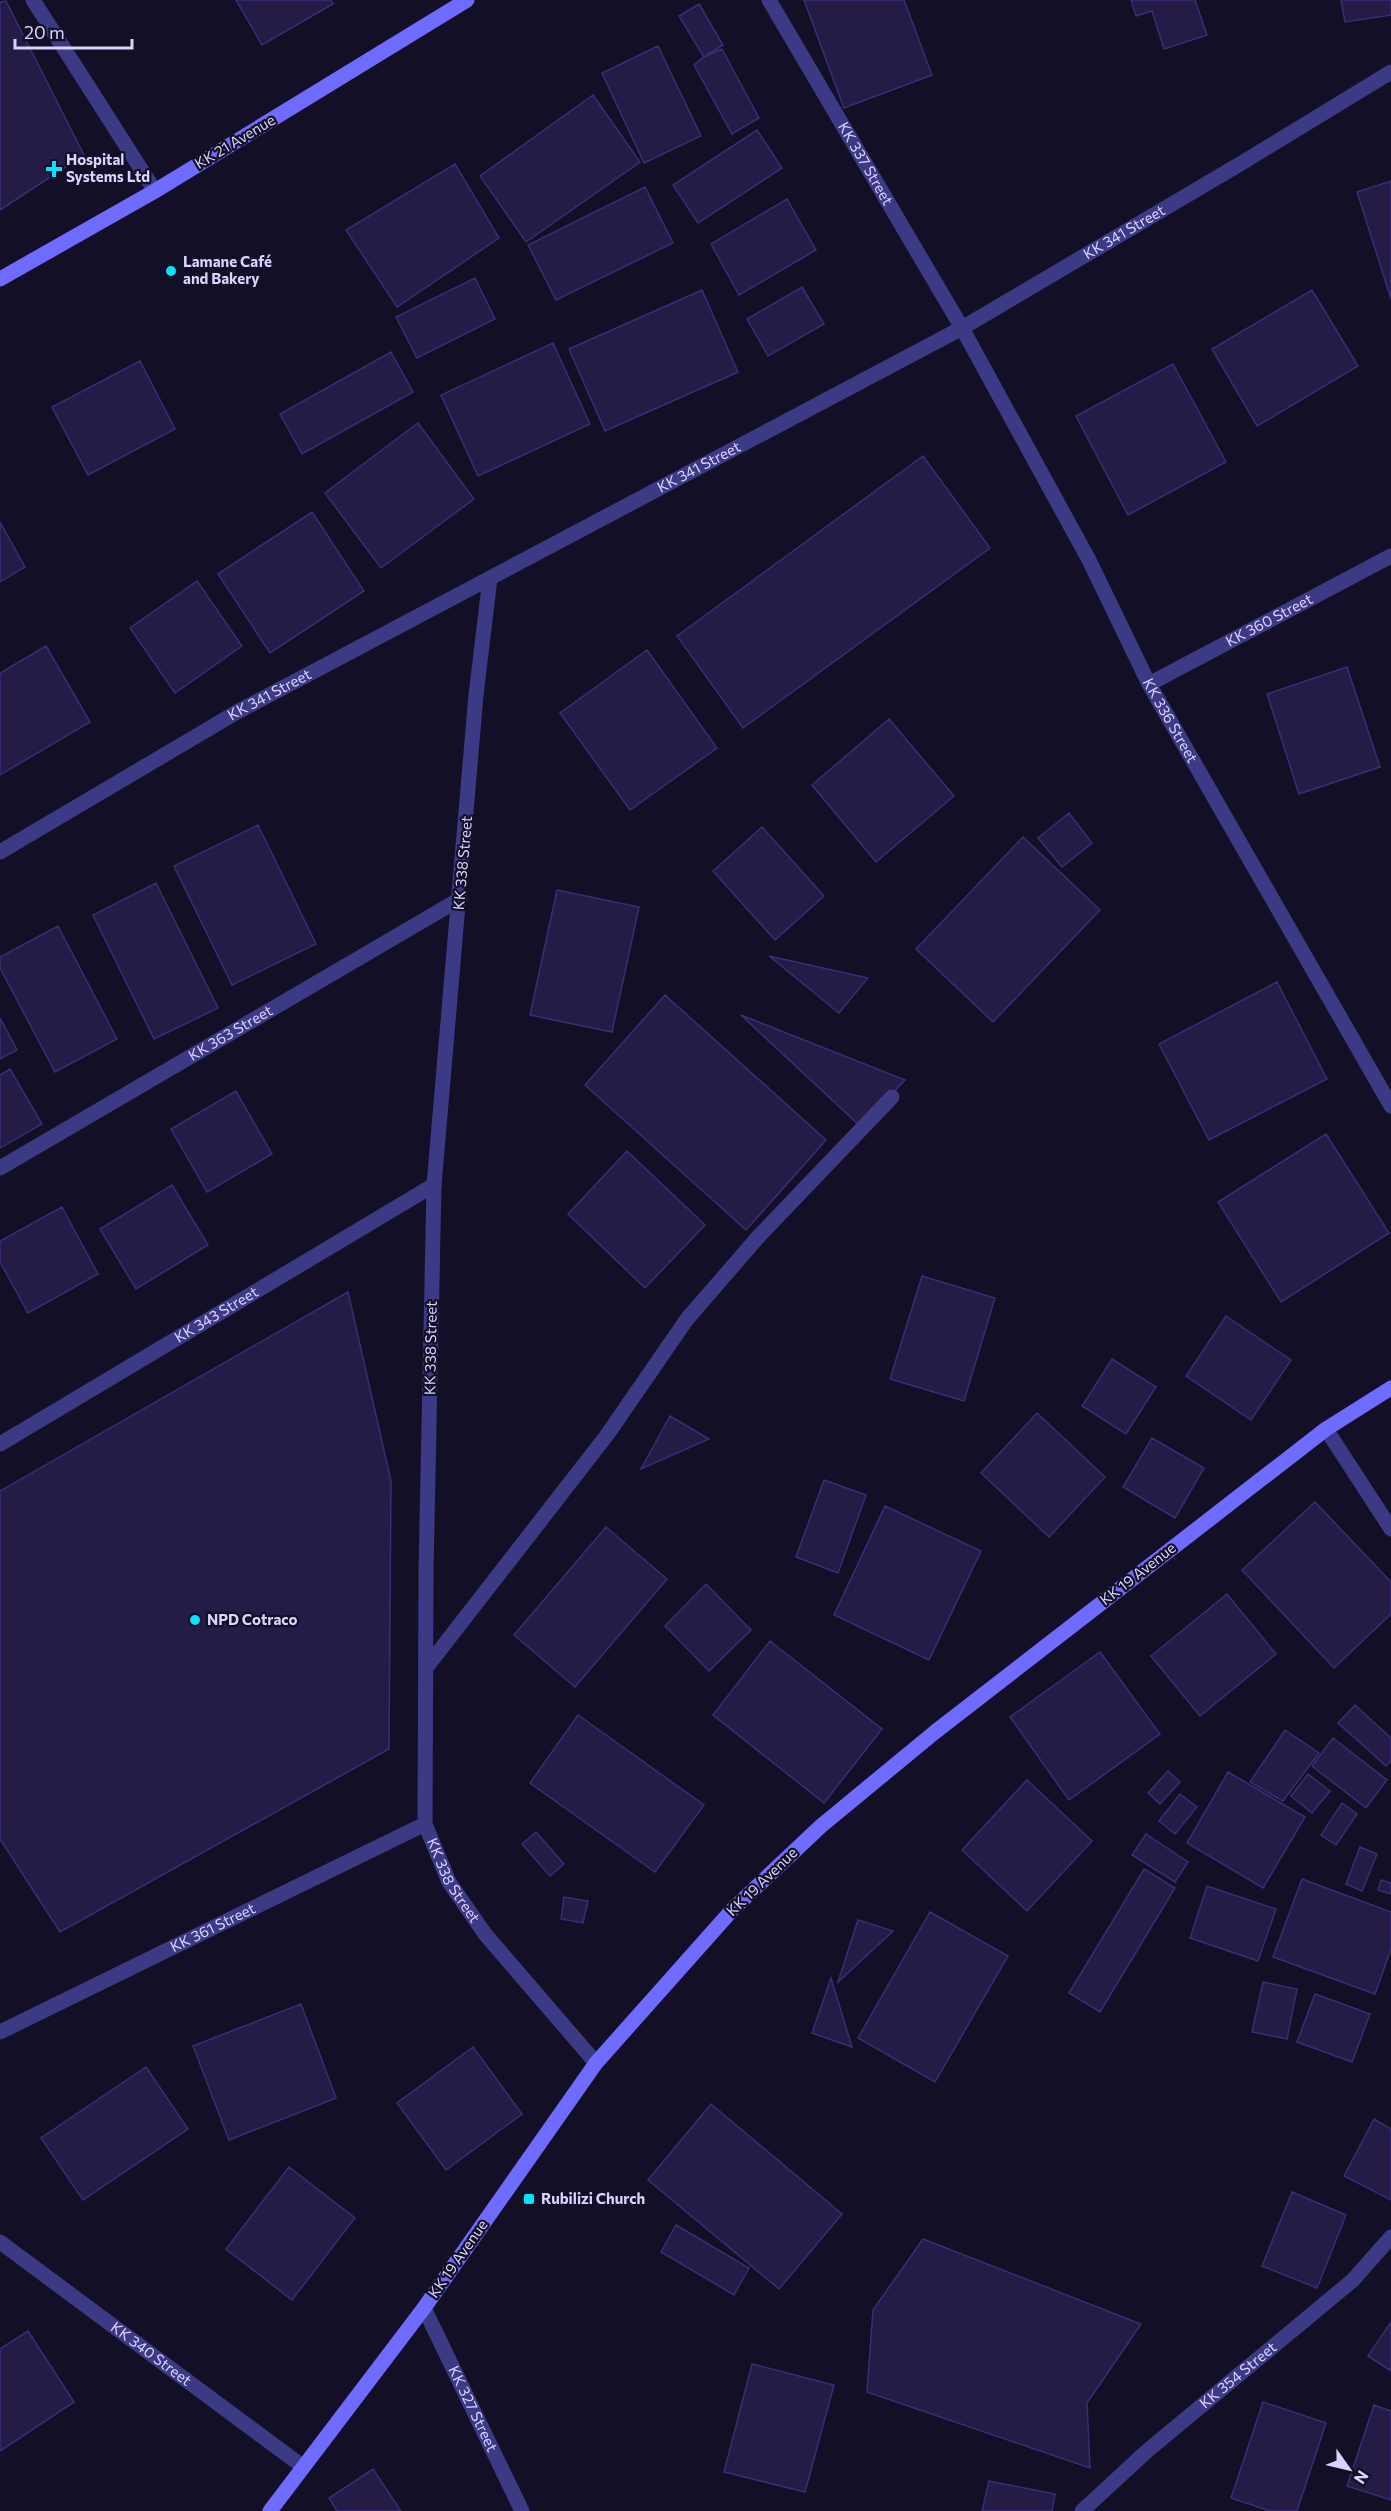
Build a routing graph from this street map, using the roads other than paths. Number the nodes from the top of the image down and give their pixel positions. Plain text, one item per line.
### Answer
1 (33, 0) edge
2 (467, 0) edge
3 (770, 0) edge
4 (1391, 72) edge
5 (155, 190) junction
6 (0, 279) edge
7 (962, 328) junction
8 (1391, 556) edge
9 (490, 578) junction
10 (1149, 684) junction
11 (0, 852) edge
12 (460, 899) junction
13 (892, 1097) dead end
14 (1391, 1106) edge
15 (0, 1168) edge
16 (434, 1185) junction
17 (1391, 1388) edge
18 (1326, 1429) junction
19 (0, 1444) edge
20 (1391, 1529) edge
21 (426, 1668) junction
22 (425, 1824) junction
23 (0, 2032) edge
24 (596, 2063) junction
25 (1391, 2237) edge
26 (0, 2242) edge
27 (424, 2308) junction
28 (302, 2466) junction
29 (270, 2511) edge
30 (522, 2511) edge
31 (1082, 2511) edge

1 - 5 street
2 - 5 street, KK 21 Avenue
3 - 7 street, KK 337 Street
4 - 7 street, KK 341 Street
5 - 6 street, KK 21 Avenue
7 - 9 street, KK 341 Street
7 - 10 street, KK 336 Street
8 - 10 street, KK 360 Street
9 - 11 street, KK 341 Street
9 - 12 street, KK 338 Street
10 - 14 street, KK 336 Street
12 - 15 street, KK 363 Street
12 - 16 street, KK 338 Street
13 - 21 street
16 - 19 street, KK 343 Street
16 - 21 street, KK 338 Street
17 - 18 street, KK 19 Avenue
18 - 20 street
18 - 24 street, KK 19 Avenue
21 - 22 street, KK 338 Street
22 - 23 street, KK 361 Street
22 - 24 street, KK 338 Street
24 - 27 street, KK 19 Avenue
25 - 31 street, KK 354 Street
26 - 28 street, KK 340 Street
27 - 28 street, KK 19 Avenue
27 - 30 street, KK 327 Street
28 - 29 street, KK 19 Avenue

